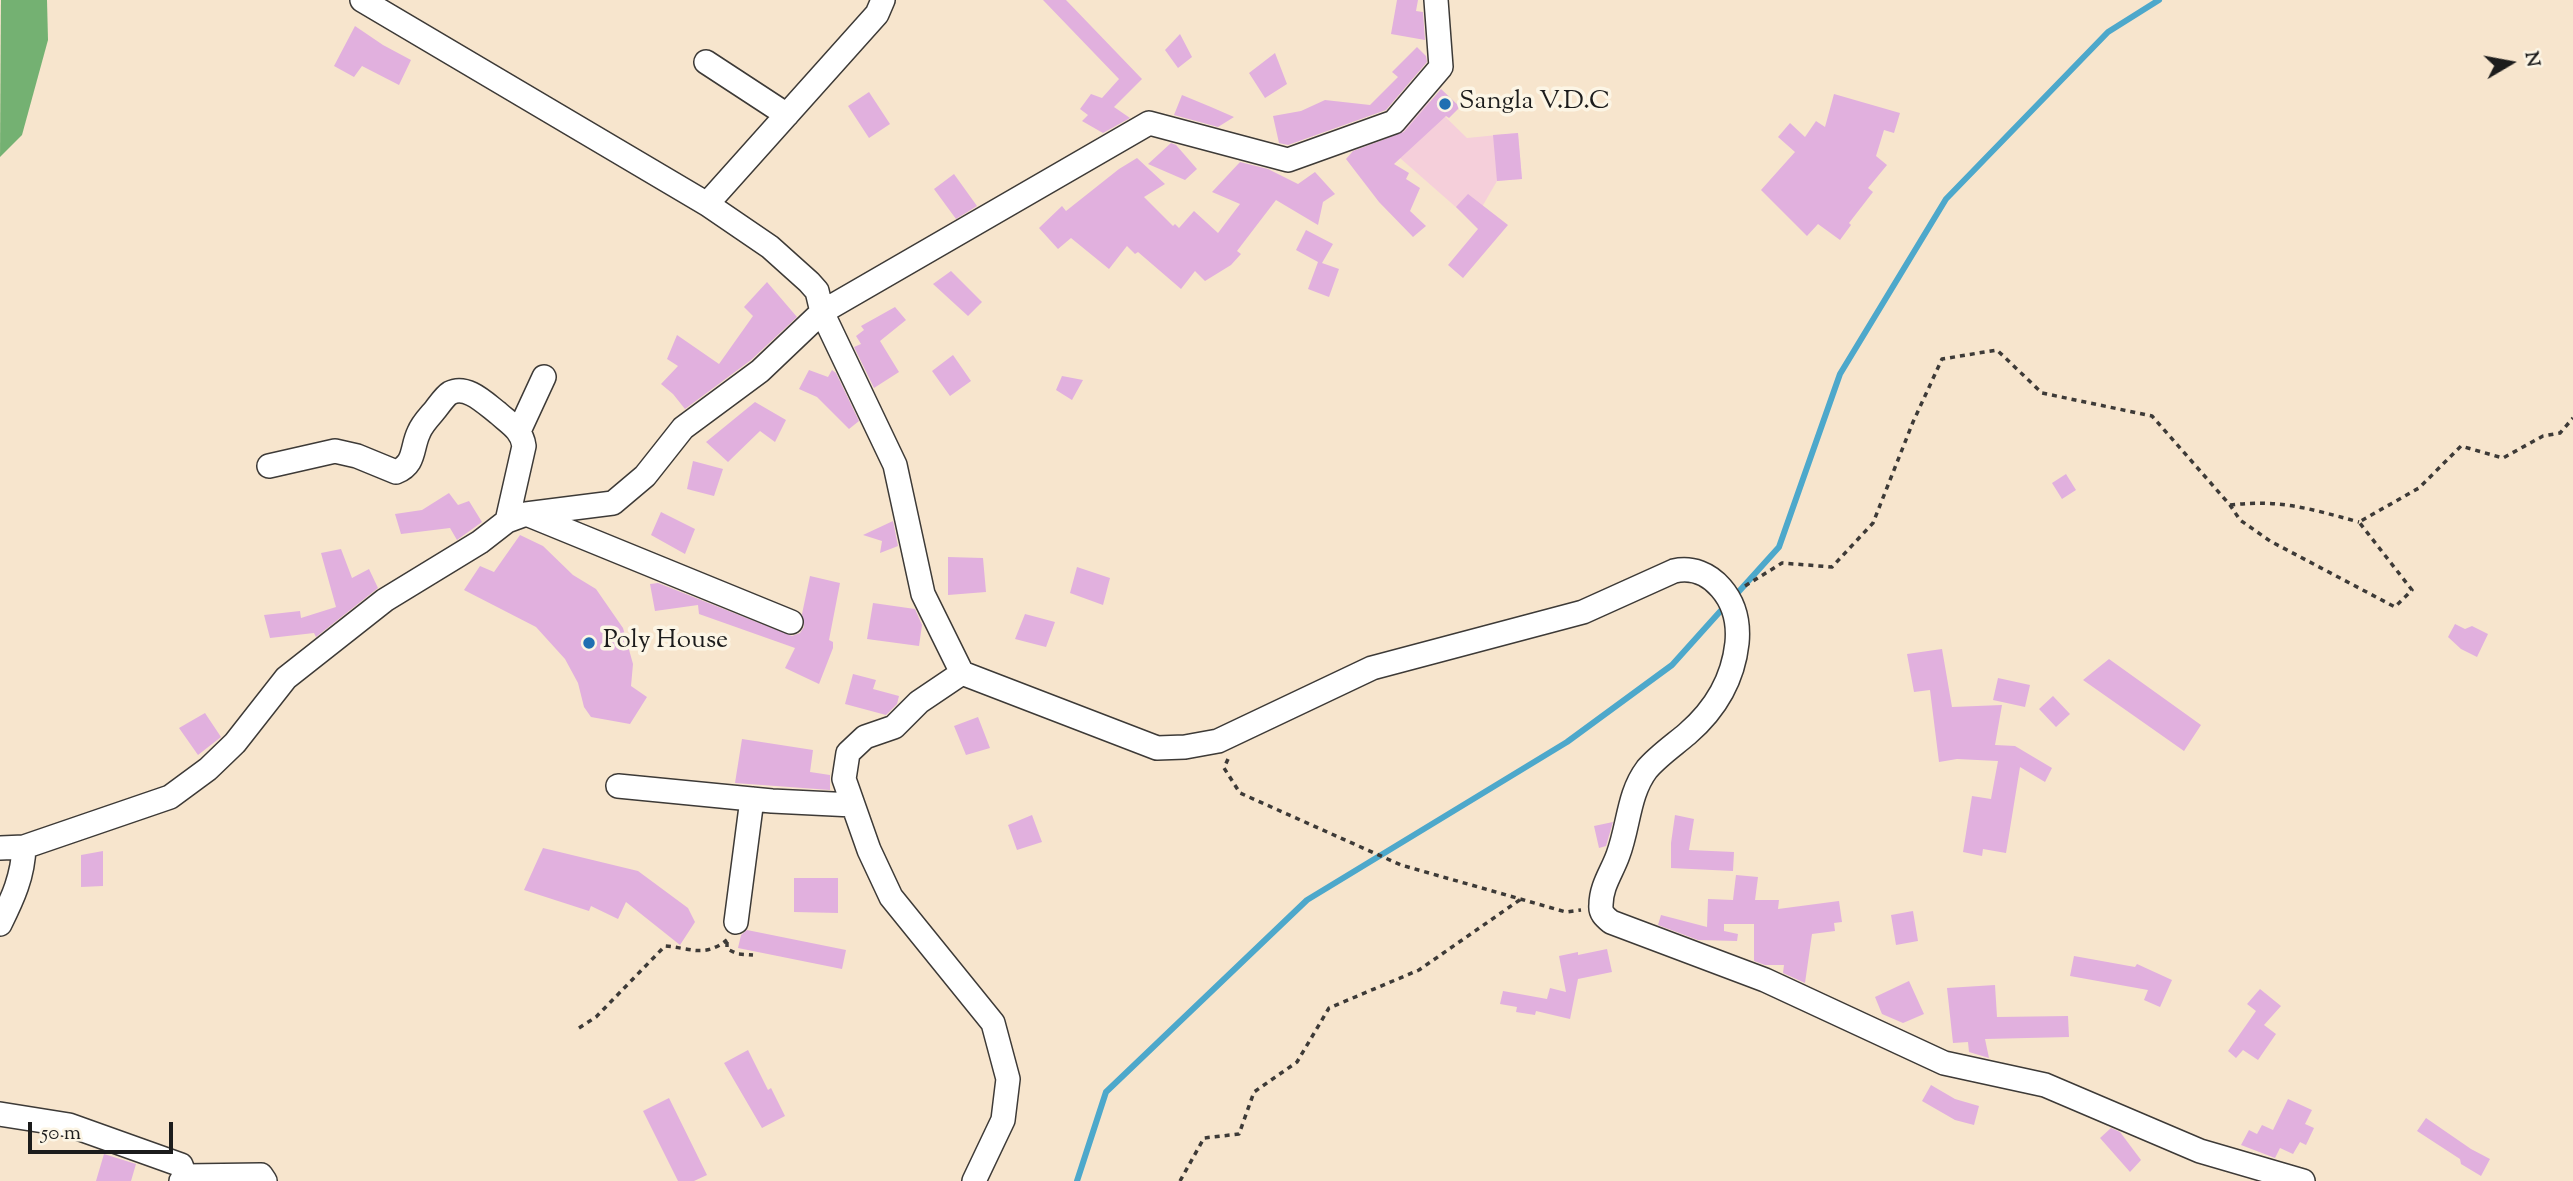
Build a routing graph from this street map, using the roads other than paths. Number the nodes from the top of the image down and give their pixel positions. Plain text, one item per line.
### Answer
1 (362, 0) edge
2 (883, 0) edge
3 (1436, 0) edge
4 (706, 62) dead end
5 (786, 115) junction
6 (707, 204) junction
7 (822, 312) junction
8 (544, 377) dead end
9 (519, 431) junction
10 (269, 466) dead end
11 (517, 517) junction
12 (791, 622) dead end
13 (962, 673) junction
14 (618, 786) dead end
15 (752, 799) junction
16 (853, 805) junction
17 (23, 847) junction
18 (0, 848) edge
19 (0, 923) edge
20 (731, 932) road end
21 (0, 1114) edge
22 (183, 1179) edge
23 (265, 1181) edge
24 (974, 1181) edge
25 (2303, 1181) edge

1 - 6 street
2 - 5 street
3 - 7 street
4 - 5 street
5 - 6 street
6 - 7 street
7 - 11 street
7 - 13 street
8 - 9 street
9 - 10 street
9 - 11 street
11 - 12 street
11 - 17 street
13 - 16 street
13 - 25 street
14 - 15 street
15 - 16 street
15 - 20 street
16 - 24 street
17 - 18 street
17 - 19 street
21 - 22 street
22 - 23 street

